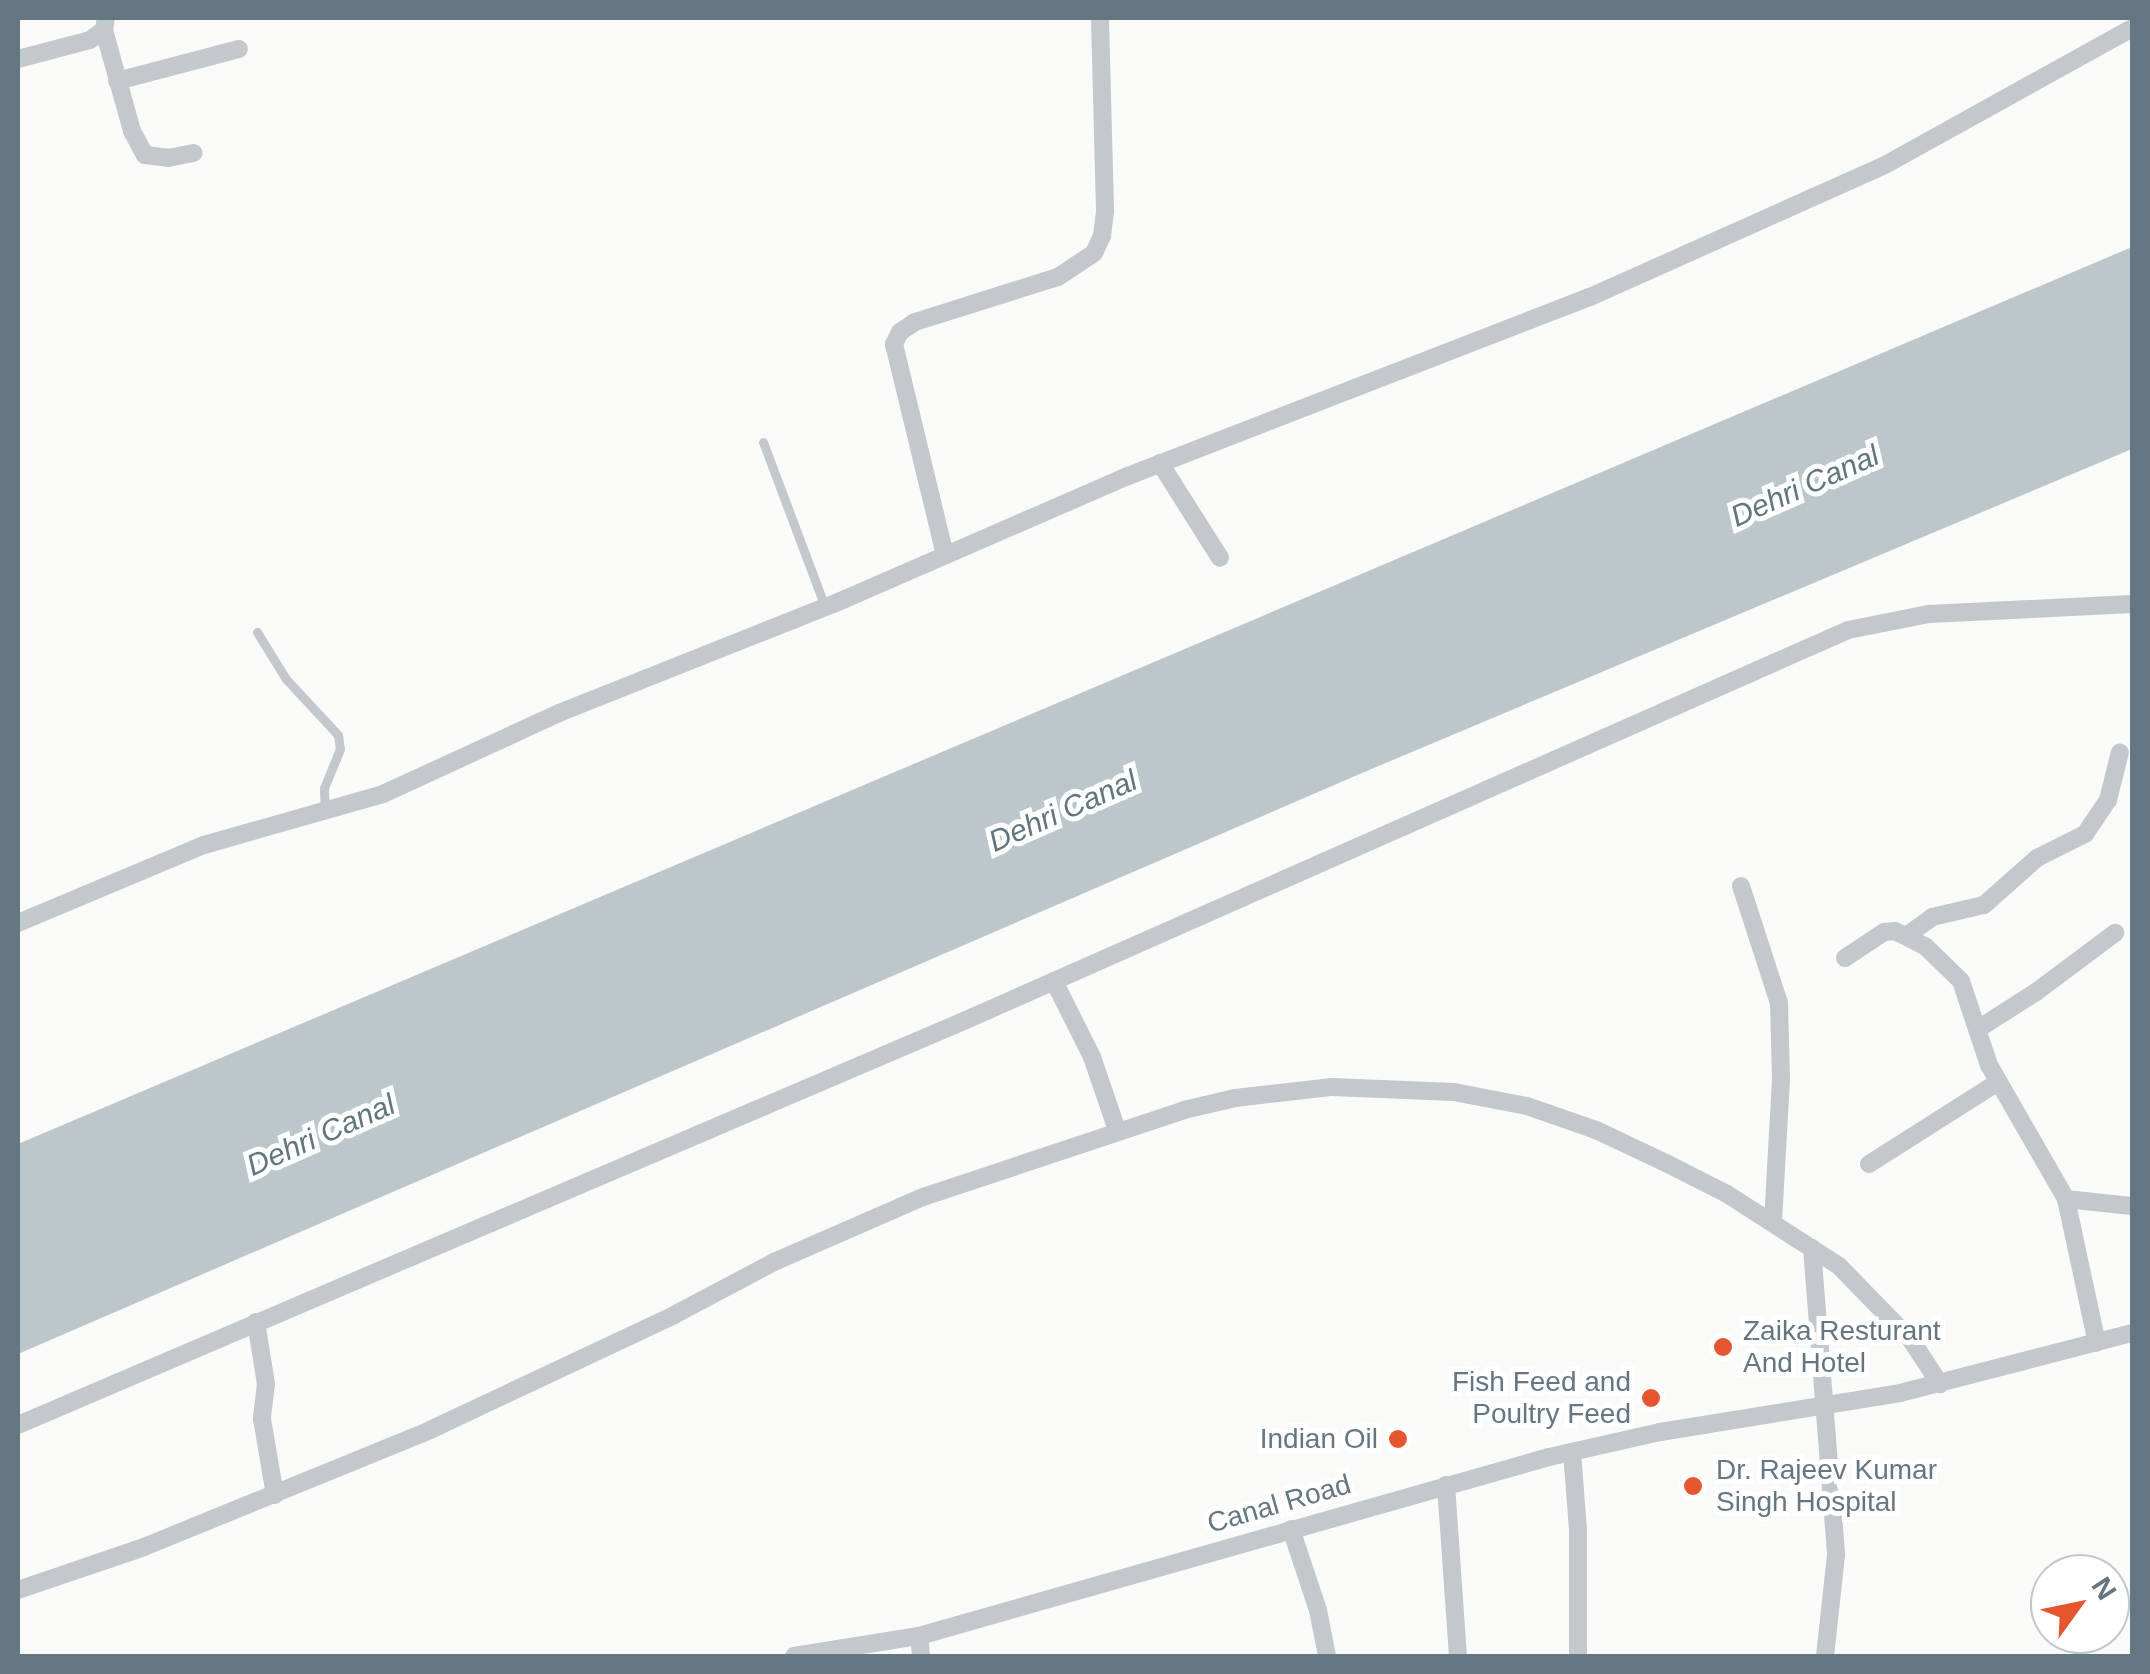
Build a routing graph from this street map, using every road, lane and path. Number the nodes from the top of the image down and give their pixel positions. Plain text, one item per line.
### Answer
1 (1100, 18) edge
2 (105, 24) edge
3 (2132, 28) edge
4 (239, 49) dead end
5 (18, 59) edge
6 (117, 82) junction
7 (194, 153) dead end
8 (763, 442) dead end
9 (1160, 463) junction
10 (945, 555) junction
11 (1220, 558) dead end
12 (2132, 604) edge
13 (825, 607) junction
14 (257, 632) dead end
15 (2120, 752) dead end
16 (325, 812) junction
17 (1741, 886) dead end
18 (18, 922) edge
19 (2115, 933) dead end
20 (1909, 934) junction
21 (1845, 958) dead end
22 (1054, 981) junction
23 (1978, 1028) junction
24 (1998, 1082) junction
25 (1116, 1130) junction
26 (1869, 1164) dead end
27 (2066, 1199) junction
28 (2132, 1206) edge
29 (1773, 1222) junction
30 (1812, 1248) junction
31 (256, 1322) junction
32 (2132, 1333) edge
33 (2098, 1343) junction
34 (1940, 1384) junction
35 (1828, 1406) junction
36 (18, 1424) edge
37 (1572, 1452) junction
38 (1446, 1485) junction
39 (274, 1495) junction
40 (1291, 1529) junction
41 (18, 1590) edge
42 (919, 1636) junction
43 (794, 1656) edge
44 (922, 1656) edge
45 (1327, 1656) edge
46 (1458, 1656) edge
47 (1578, 1656) edge
48 (1825, 1656) edge

1 - 10 street
2 - 5 street
2 - 6 street
3 - 9 street
4 - 6 street
6 - 7 street
8 - 13 lane
9 - 10 street
9 - 11 street
10 - 13 street
12 - 22 street
13 - 16 street
14 - 16 lane
15 - 20 street
16 - 18 street
17 - 29 street
19 - 23 street
20 - 21 street
20 - 23 street
22 - 25 street
22 - 31 street
23 - 24 street
24 - 26 street
24 - 27 street
25 - 29 street
25 - 39 street
27 - 28 street
27 - 33 street
29 - 30 street
30 - 34 street
30 - 35 street
31 - 36 street
31 - 39 street
32 - 33 street, Canal Road
33 - 34 street, Canal Road
34 - 35 street, Canal Road
35 - 37 street, Canal Road
35 - 48 street
37 - 38 street, Canal Road
37 - 47 street
38 - 40 street, Canal Road
38 - 46 street
39 - 41 street
40 - 42 street, Canal Road
40 - 45 street
42 - 43 street, Canal Road
42 - 44 street

